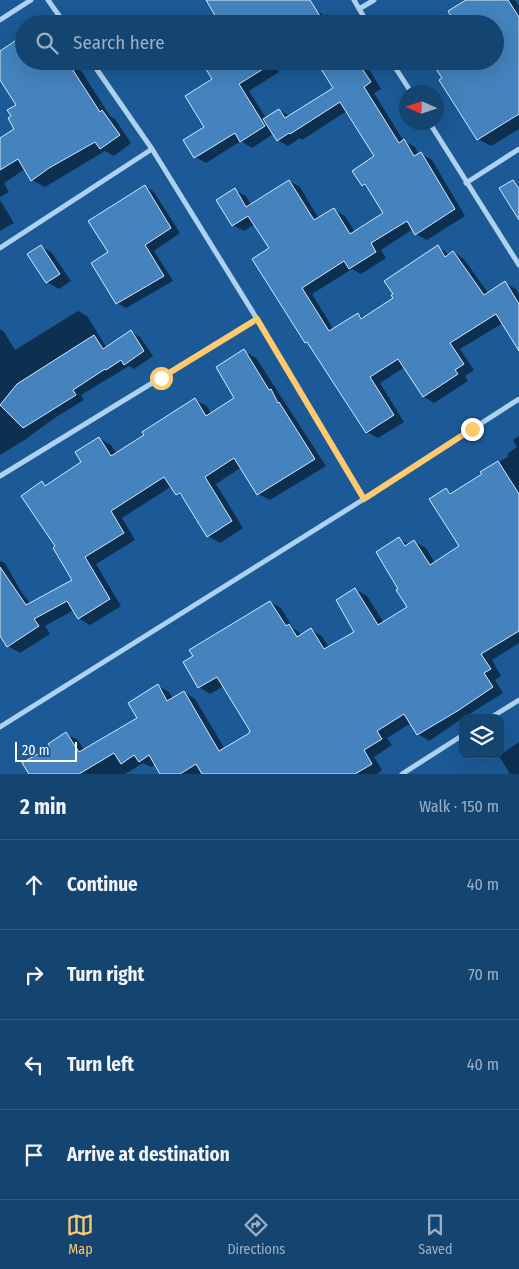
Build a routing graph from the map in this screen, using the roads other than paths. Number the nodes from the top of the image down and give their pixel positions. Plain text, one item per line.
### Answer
1 (31, 0) edge
2 (48, 0) edge
3 (354, 0) edge
4 (374, 0) edge
5 (359, 9) junction
6 (59, 15) edge
7 (363, 15) edge
8 (0, 20) edge
9 (97, 70) edge
10 (398, 70) edge
11 (407, 85) edge
12 (434, 130) edge
13 (152, 148) junction
14 (519, 150) edge
15 (466, 183) junction
16 (0, 248) edge
17 (519, 265) edge
18 (257, 319) junction
19 (519, 399) edge
20 (0, 476) edge
21 (364, 499) junction
22 (519, 700) edge
23 (496, 714) edge
24 (0, 727) edge
25 (459, 738) edge
26 (402, 774) edge

1 - 8 street
2 - 6 street
3 - 5 street
4 - 5 street
5 - 7 street
9 - 13 street
10 - 11 street
12 - 15 street
13 - 16 street
13 - 18 street
14 - 15 street
15 - 17 street
18 - 20 street
18 - 21 street
19 - 21 street
21 - 24 street
22 - 23 street
25 - 26 street

